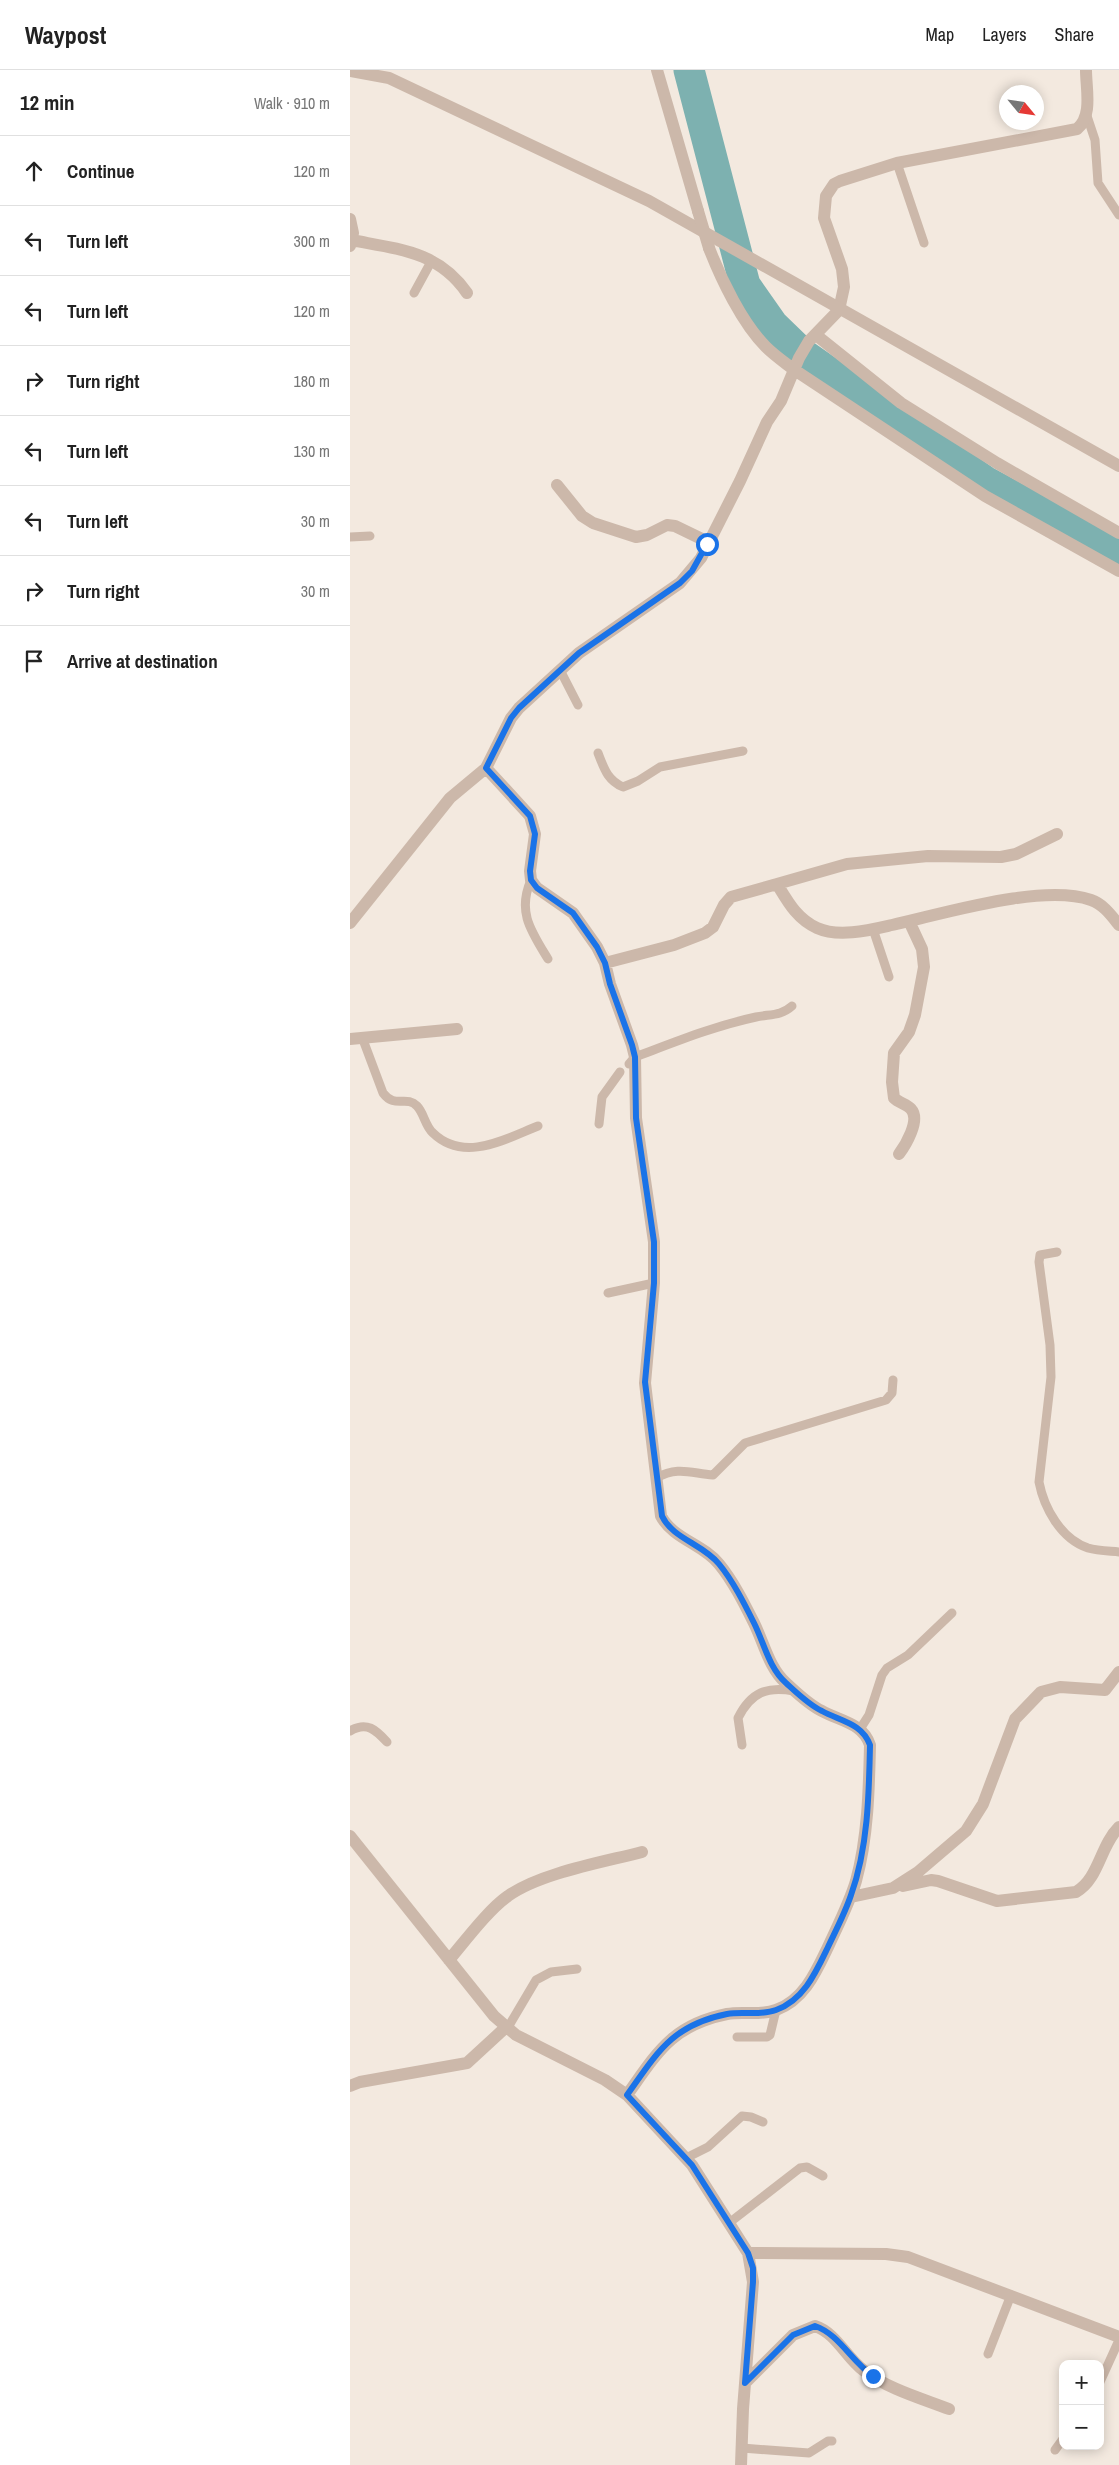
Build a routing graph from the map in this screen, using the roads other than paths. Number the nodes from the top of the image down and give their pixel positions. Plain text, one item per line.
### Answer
1 (656, 70) edge
2 (1086, 70) edge
3 (350, 71) edge
4 (1087, 116) junction
5 (897, 164) junction
6 (1119, 215) edge
7 (350, 219) edge
8 (351, 243) edge
9 (924, 243) dead end
10 (432, 260) junction
11 (414, 293) dead end
12 (467, 293) dead end
13 (839, 310) junction
14 (812, 338) junction
15 (796, 363) junction
16 (1119, 466) edge
17 (556, 485) dead end
18 (1119, 532) edge
19 (370, 536) dead end
20 (350, 537) edge
21 (708, 542) junction
22 (1119, 571) edge
23 (560, 670) junction
24 (578, 705) dead end
25 (743, 751) dead end
26 (598, 753) dead end
27 (486, 768) junction
28 (1057, 834) dead end
29 (531, 880) junction
30 (777, 884) junction
31 (909, 921) junction
32 (350, 923) edge
33 (1119, 925) edge
34 (873, 929) junction
35 (548, 959) dead end
36 (605, 963) junction
37 (889, 977) dead end
38 (792, 1006) dead end
39 (457, 1029) dead end
40 (356, 1038) edge
41 (632, 1061) junction
42 (620, 1072) dead end
43 (599, 1124) dead end
44 (538, 1126) dead end
45 (899, 1154) dead end
46 (1057, 1252) dead end
47 (654, 1283) junction
48 (608, 1293) dead end
49 (893, 1380) dead end
50 (656, 1478) junction
51 (1119, 1552) edge
52 (952, 1613) dead end
53 (1119, 1672) edge
54 (795, 1691) junction
55 (860, 1729) junction
56 (350, 1731) edge
57 (387, 1742) dead end
58 (742, 1745) dead end
59 (1119, 1827) edge
60 (350, 1836) edge
61 (642, 1852) dead end
62 (893, 1888) junction
63 (851, 1897) junction
64 (449, 1960) junction
65 (578, 1969) dead end
66 (776, 2010) junction
67 (506, 2028) junction
68 (738, 2037) dead end
69 (350, 2086) edge
70 (627, 2095) junction
71 (763, 2122) dead end
72 (686, 2158) junction
73 (822, 2176) dead end
74 (729, 2223) junction
75 (748, 2253) junction
76 (1011, 2295) junction
77 (1119, 2339) edge
78 (988, 2354) dead end
79 (1104, 2373) edge
80 (745, 2383) junction
81 (949, 2409) dead end
82 (832, 2441) dead end
83 (1059, 2444) edge
84 (742, 2448) junction
85 (1055, 2450) dead end
86 (741, 2465) edge

1 - 15 street, bridge
2 - 4 street
3 - 13 street
4 - 5 street
4 - 6 lane
5 - 9 lane
5 - 13 street
7 - 8 street
8 - 10 street
10 - 11 lane
10 - 12 street
13 - 14 street
13 - 16 street
14 - 15 street
14 - 18 street
15 - 21 street
15 - 22 street
17 - 21 street
19 - 20 lane
21 - 23 street
23 - 24 lane
23 - 27 street
25 - 26 lane
27 - 29 street
27 - 32 street
28 - 30 street
29 - 35 lane
29 - 36 street
30 - 34 street
30 - 36 street
31 - 33 street
31 - 34 street
31 - 45 street
34 - 37 lane
36 - 41 street
38 - 41 lane
39 - 40 street
40 - 44 lane
41 - 47 street
42 - 43 lane
46 - 51 lane
47 - 48 lane
47 - 50 street
49 - 50 lane
50 - 54 street
52 - 55 lane
53 - 62 street
54 - 55 street
54 - 58 lane
55 - 63 street
56 - 57 lane
59 - 62 street
60 - 64 street
61 - 64 street
62 - 63 street
63 - 66 street
64 - 67 street
65 - 67 lane
66 - 68 lane
66 - 70 street
67 - 69 street
67 - 70 street
70 - 72 street
71 - 72 lane
72 - 74 street
73 - 74 lane
74 - 75 street
75 - 76 street
75 - 80 street
76 - 77 street
76 - 78 lane
77 - 79 lane
80 - 81 street
80 - 84 street
82 - 84 lane
83 - 85 lane
84 - 86 street

